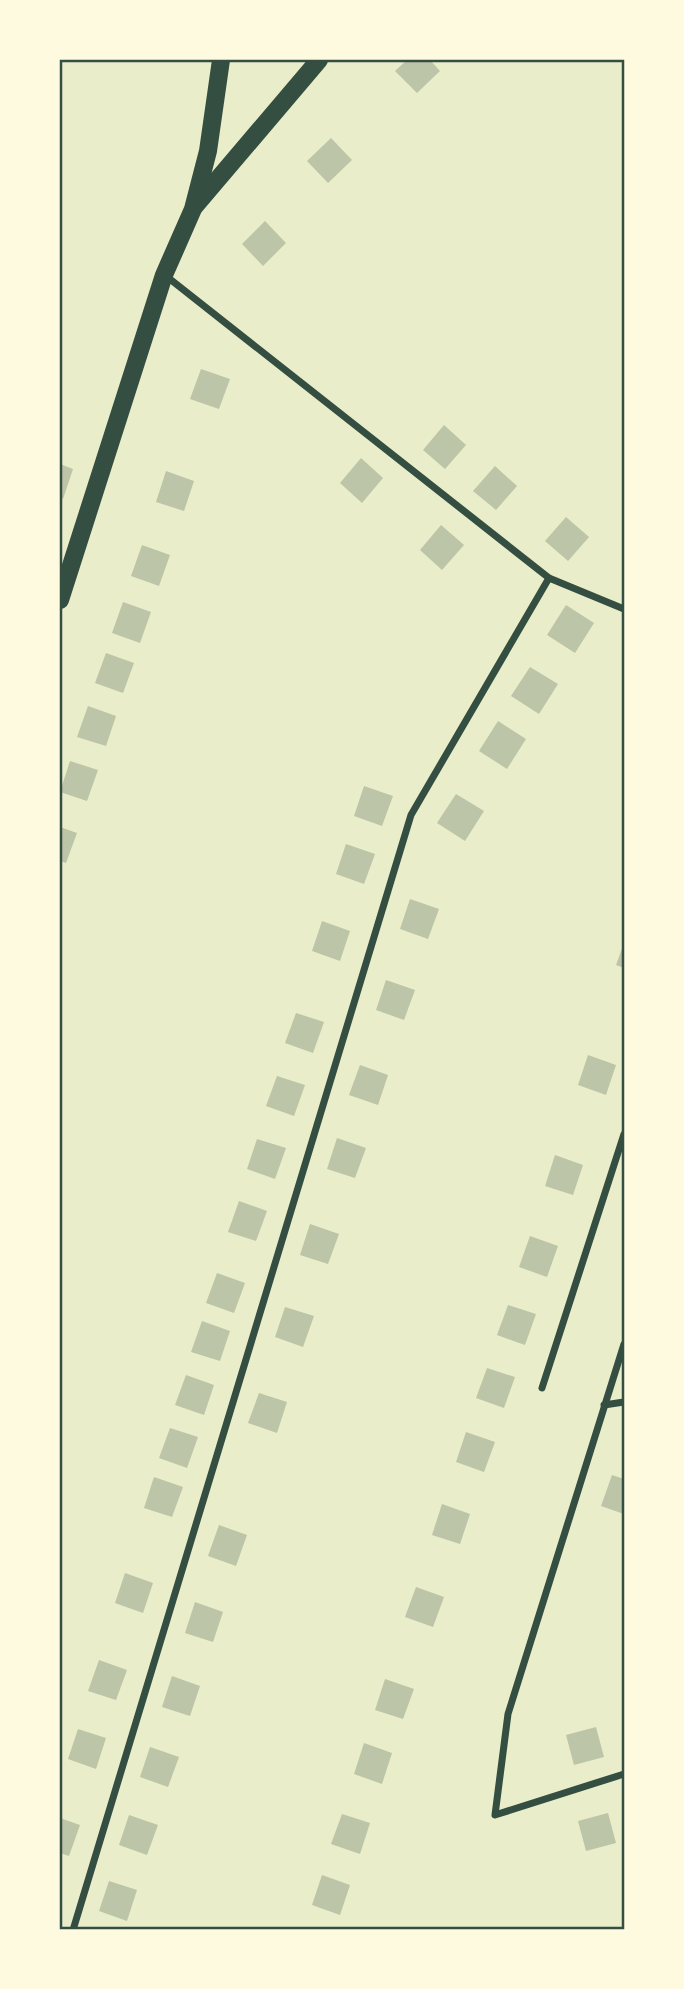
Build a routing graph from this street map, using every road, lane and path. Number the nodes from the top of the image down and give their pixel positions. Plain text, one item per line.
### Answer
1 (221, 60) edge
2 (319, 60) edge
3 (193, 209) junction
4 (164, 275) junction
5 (549, 578) junction
6 (60, 600) edge
7 (625, 609) edge
8 (625, 1134) edge
9 (625, 1344) edge
10 (542, 1388) dead end
11 (625, 1402) edge
12 (604, 1405) junction
13 (625, 1774) edge
14 (73, 1930) edge

1 - 3 main road
2 - 3 main road
3 - 4 main road
4 - 5 street
4 - 6 main road
5 - 7 street
5 - 14 street
8 - 10 street
9 - 12 street
11 - 12 street
12 - 13 street

